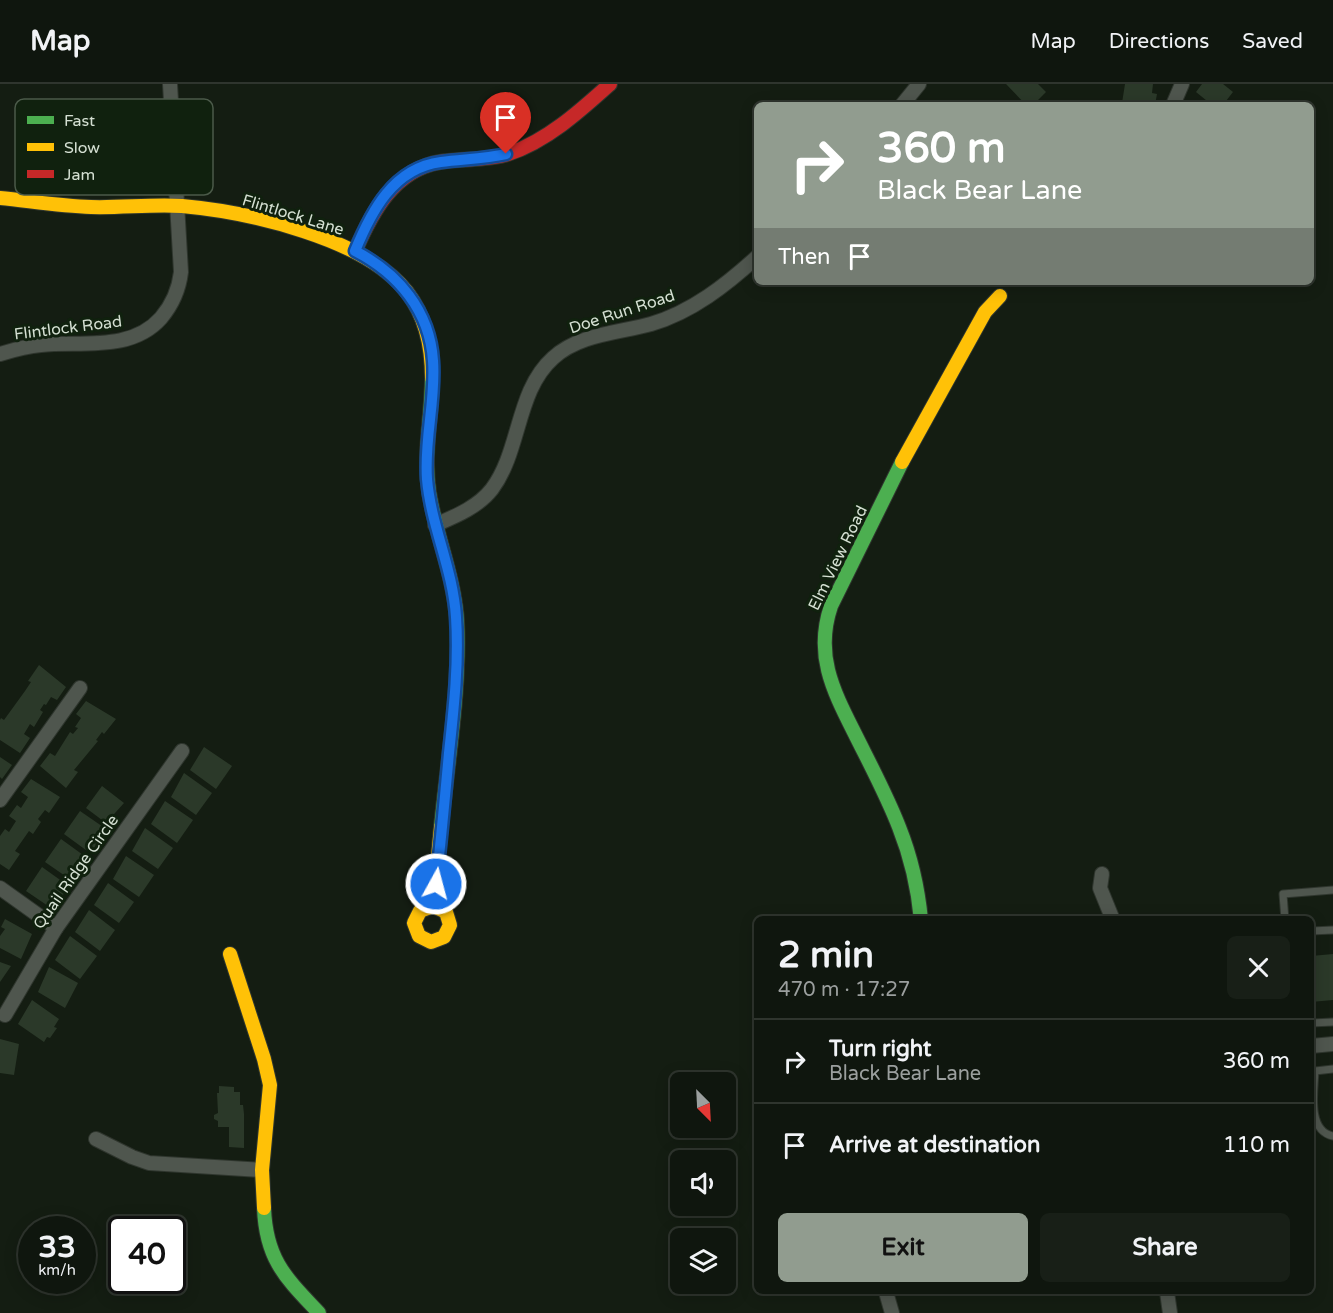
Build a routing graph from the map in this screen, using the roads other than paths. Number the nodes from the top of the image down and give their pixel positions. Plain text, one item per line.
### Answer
1 (170, 84) edge
2 (610, 84) edge
3 (919, 84) edge
4 (1182, 84) edge
5 (171, 99) edge
6 (904, 102) edge
7 (1174, 102) edge
8 (176, 195) edge
9 (0, 198) edge
10 (177, 206) junction
11 (355, 251) junction
12 (754, 259) edge
13 (1000, 296) dead end
14 (0, 354) edge
15 (435, 525) junction
16 (80, 688) dead end
17 (182, 751) dead end
18 (0, 800) edge
19 (1102, 874) dead end
20 (0, 888) edge
21 (1333, 890) edge
22 (433, 906) dead end
23 (920, 916) edge
24 (1111, 916) edge
25 (1285, 916) edge
26 (56, 927) junction
27 (1333, 930) edge
28 (1314, 931) edge
29 (230, 954) dead end
30 (4, 1015) dead end
31 (1333, 1022) edge
32 (1314, 1023) edge
33 (1333, 1044) edge
34 (1314, 1046) edge
35 (1333, 1069) edge
36 (1333, 1136) edge
37 (96, 1139) dead end
38 (262, 1170) junction
39 (887, 1294) edge
40 (1167, 1294) edge
41 (319, 1313) edge
42 (892, 1313) edge
43 (1170, 1313) edge

1 - 5 street, Flintlock Road
2 - 11 street
3 - 6 street
4 - 7 street
8 - 10 street, Flintlock Road
9 - 10 street
10 - 11 street, Flintlock Lane
10 - 14 street, Flintlock Road
11 - 15 street, Flintlock Lane
12 - 15 street, Doe Run Road
13 - 23 street, Elm View Road
15 - 22 street, Flintlock Lane
16 - 18 street
17 - 26 street, Quail Ridge Circle
19 - 24 street
20 - 26 street
21 - 25 lane
26 - 30 street, Quail Ridge Circle
27 - 28 lane
29 - 38 street
31 - 32 lane
33 - 34 street
35 - 36 lane
37 - 38 street
38 - 41 street
39 - 42 street
40 - 43 street

